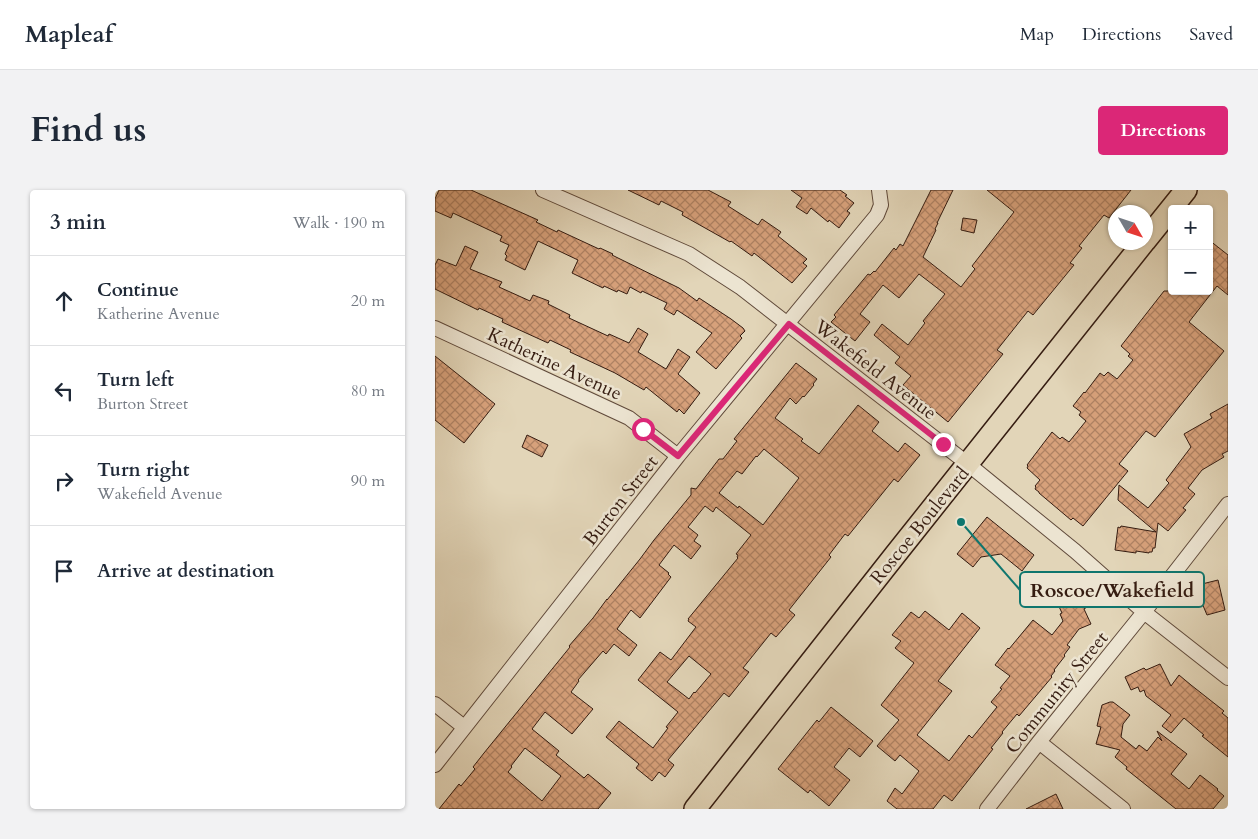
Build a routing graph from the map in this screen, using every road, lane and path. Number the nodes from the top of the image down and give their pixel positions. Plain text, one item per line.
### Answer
1 (543, 190) edge
2 (879, 190) edge
3 (1186, 190) edge
4 (1153, 232) edge
5 (1139, 250) edge
6 (789, 324) junction
7 (435, 328) edge
8 (678, 456) junction
9 (968, 464) junction
10 (1228, 504) edge
11 (1144, 612) junction
12 (1228, 678) edge
13 (435, 704) edge
14 (464, 727) junction
15 (1039, 742) junction
16 (435, 765) edge
17 (695, 809) edge
18 (987, 809) edge
19 (1123, 809) edge

1 - 6 street, Wakefield Avenue
2 - 6 street, Burton Street
3 - 4 main road, Roscoe Boulevard
5 - 9 main road, Roscoe Boulevard
6 - 8 street, Burton Street
6 - 9 street, Wakefield Avenue
7 - 8 street, Katherine Avenue
8 - 14 street, Burton Street
9 - 11 street, Wakefield Avenue
9 - 17 main road, Roscoe Boulevard
10 - 11 street, Community Street
11 - 12 street, Wakefield Avenue
11 - 15 street, Community Street
13 - 14 street
14 - 16 street, Burton Street
15 - 18 street, Community Street
15 - 19 street

